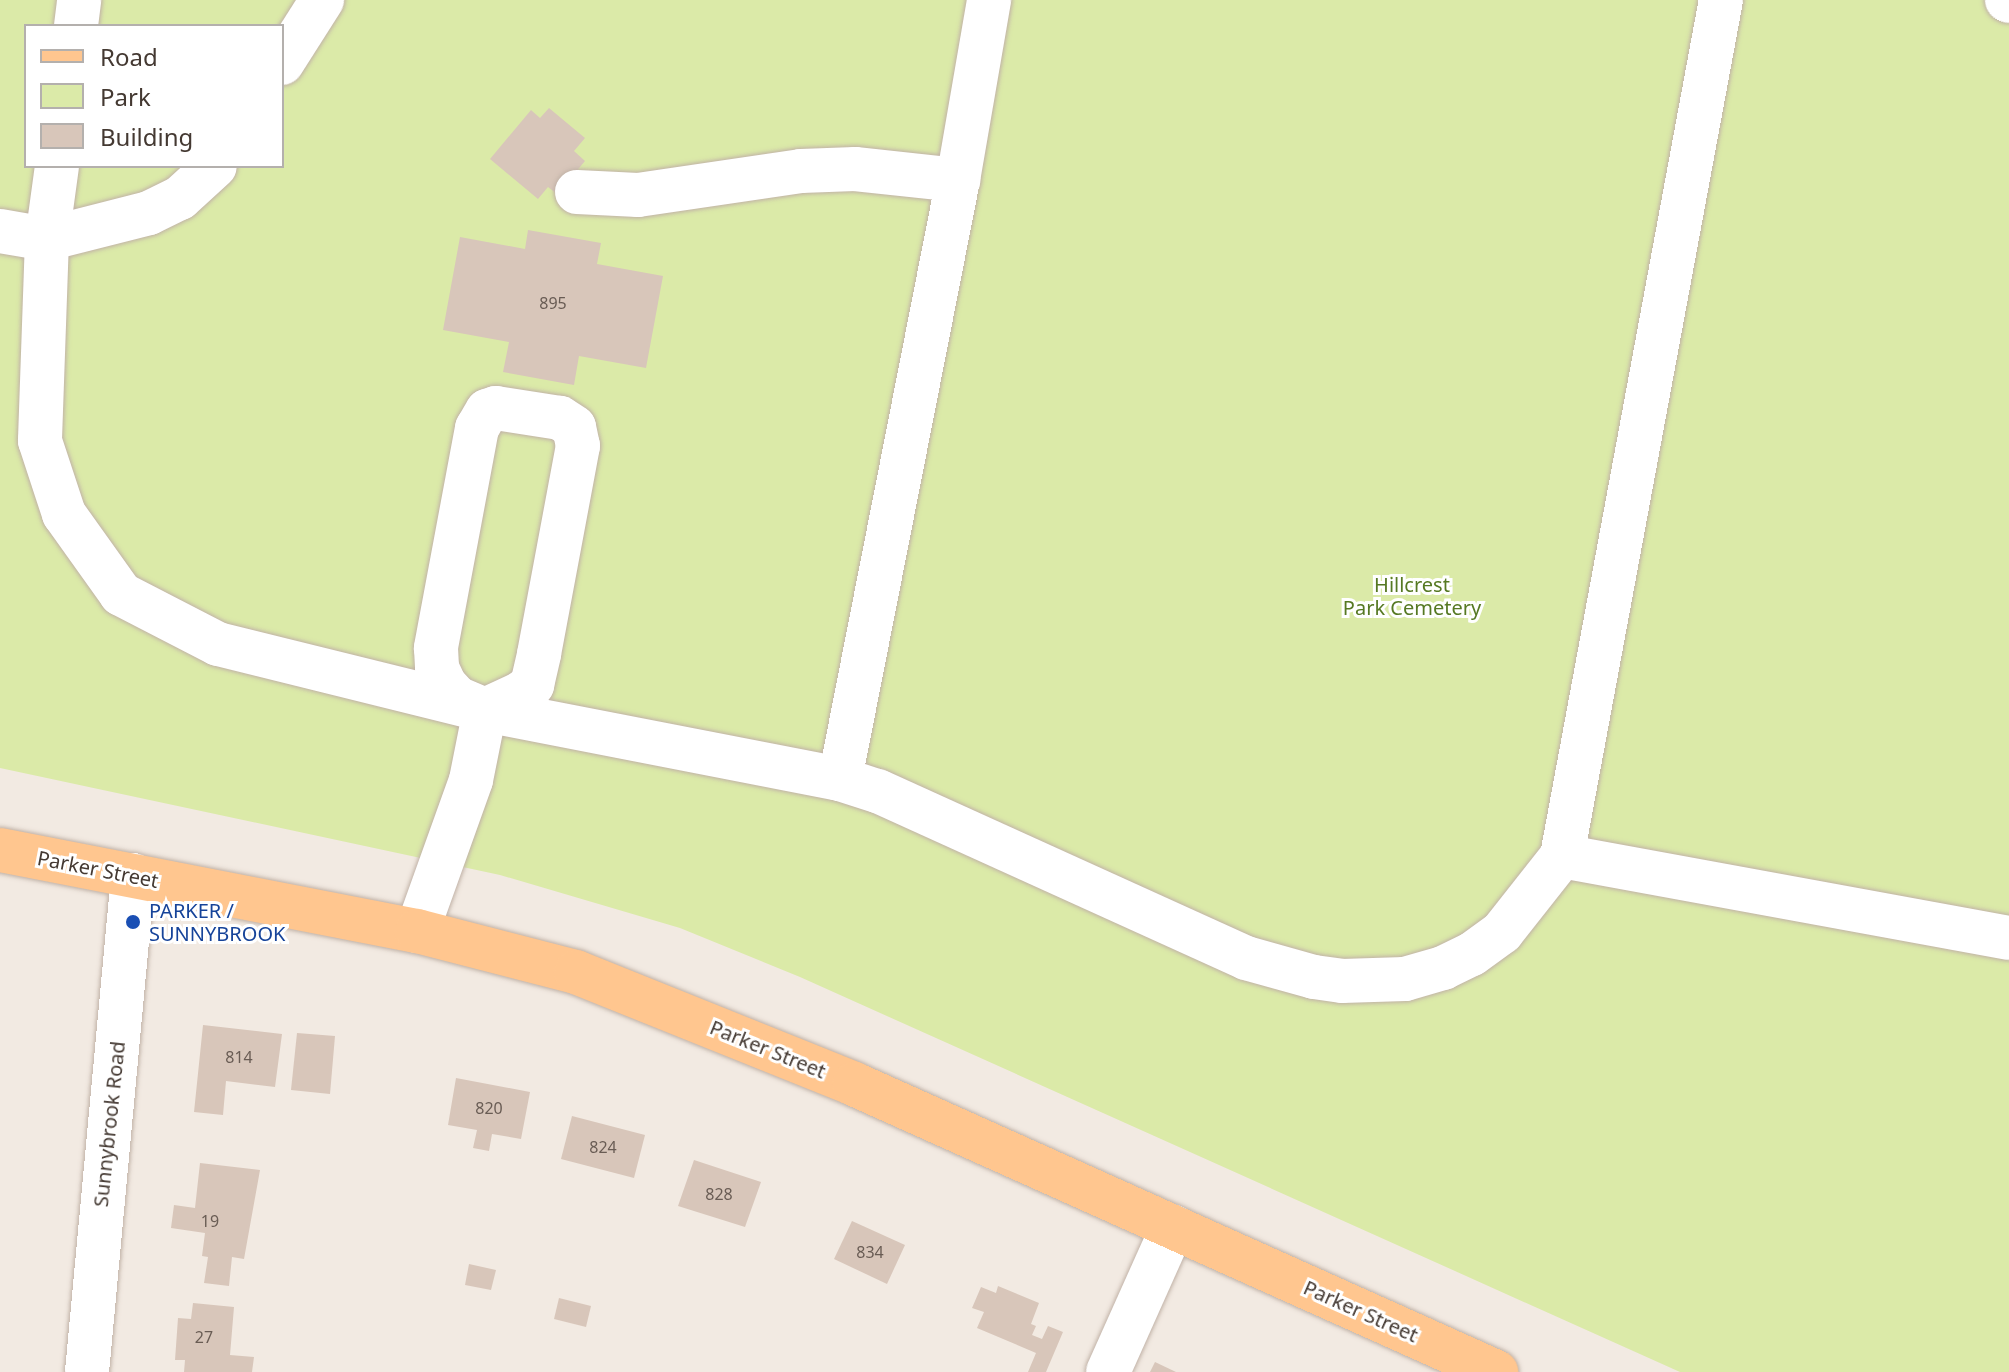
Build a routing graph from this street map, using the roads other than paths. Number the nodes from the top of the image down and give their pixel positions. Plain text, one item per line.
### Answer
1 (79, 0) edge
2 (322, 0) edge
3 (989, 0) edge
4 (1721, 0) edge
5 (76, 24) edge
6 (284, 60) edge
7 (57, 168) edge
8 (213, 168) edge
9 (958, 180) junction
10 (577, 192) dead end
11 (0, 231) edge
12 (47, 239) junction
13 (485, 710) junction
14 (840, 779) junction
15 (0, 850) edge
16 (1562, 856) junction
17 (133, 875) junction
18 (417, 931) junction
19 (2009, 938) edge
20 (1173, 1227) junction
21 (87, 1372) edge
22 (1108, 1372) edge
23 (1496, 1372) edge

1 - 5 street
2 - 6 street
3 - 9 street
4 - 16 street
7 - 12 street
8 - 12 street
9 - 10 street
9 - 14 street
11 - 12 street
12 - 13 street
13 - 13 street
13 - 14 street
13 - 18 street
14 - 16 street
15 - 17 main road, Parker Street
16 - 19 street
17 - 18 main road, Parker Street
17 - 21 street, Sunnybrook Road
18 - 20 main road, Parker Street
20 - 22 street
20 - 23 main road, Parker Street

